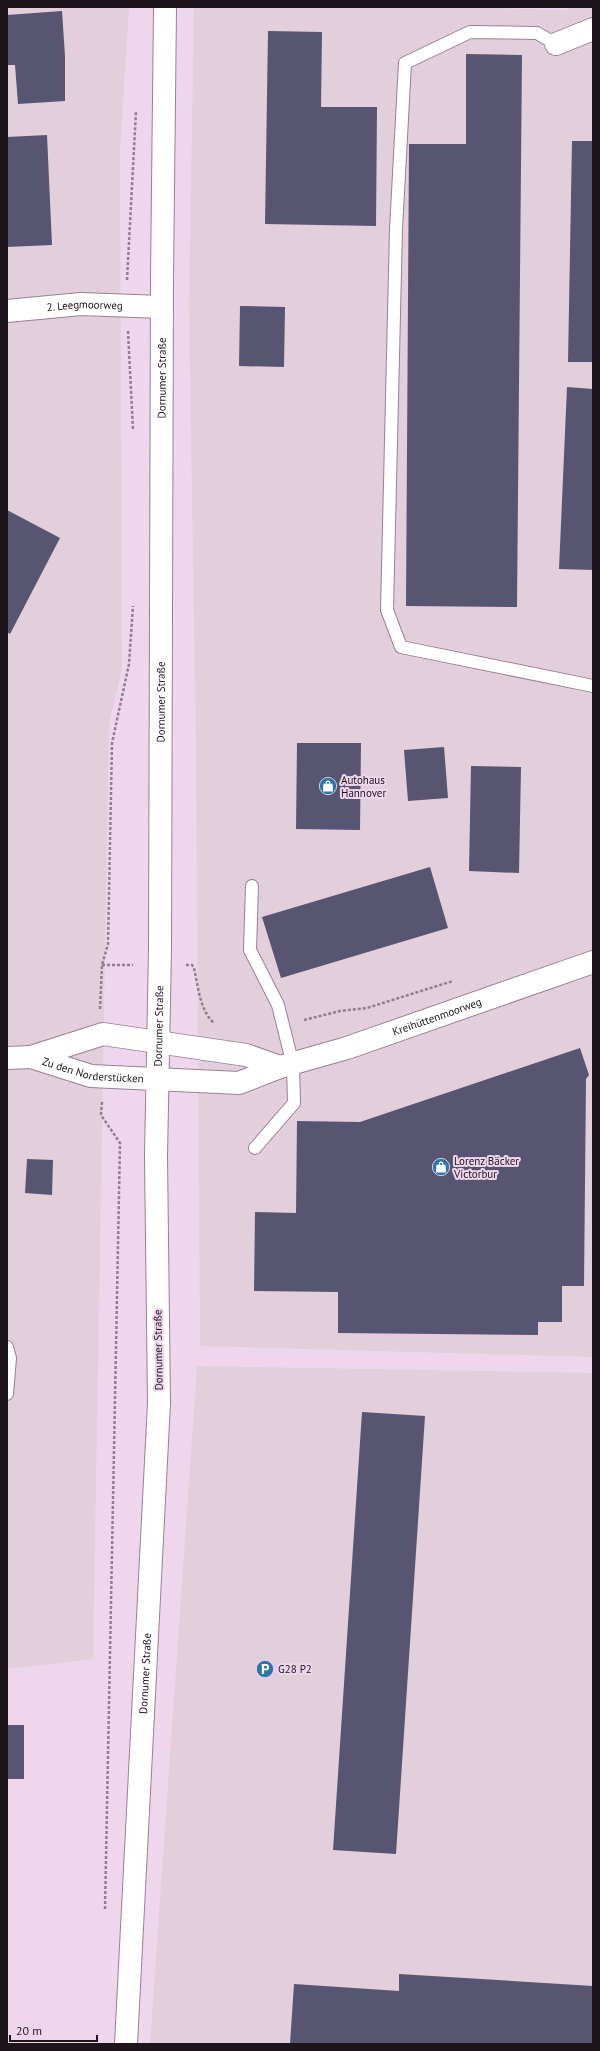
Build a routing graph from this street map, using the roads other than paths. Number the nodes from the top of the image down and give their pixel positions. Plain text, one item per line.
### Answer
1 (165, 7) edge
2 (593, 29) edge
3 (556, 44) joint
4 (162, 307) junction
5 (7, 311) edge
6 (593, 686) edge
7 (252, 886) dead end
8 (593, 962) edge
9 (158, 1043) junction
10 (31, 1057) junction
11 (7, 1058) edge
12 (286, 1066) junction
13 (157, 1078) junction
14 (255, 1148) dead end
15 (7, 1347) edge
16 (7, 1394) edge
17 (126, 2044) edge

1 - 4 main road, Dornumer Straße
2 - 3 main road
3 - 6 lane
4 - 5 main road, 2. Leegmoorweg
4 - 9 main road, Dornumer Straße
7 - 12 lane
8 - 12 main road, Kreihüttenmoorweg
9 - 10 main road, Zu den Norderstücken
9 - 12 main road
9 - 13 main road, Dornumer Straße
10 - 11 main road, Zu den Norderstücken
10 - 13 main road, Zu den Norderstücken
12 - 13 main road, Kreihüttenmoorweg
12 - 14 lane
13 - 17 main road, Dornumer Straße
15 - 16 lane

